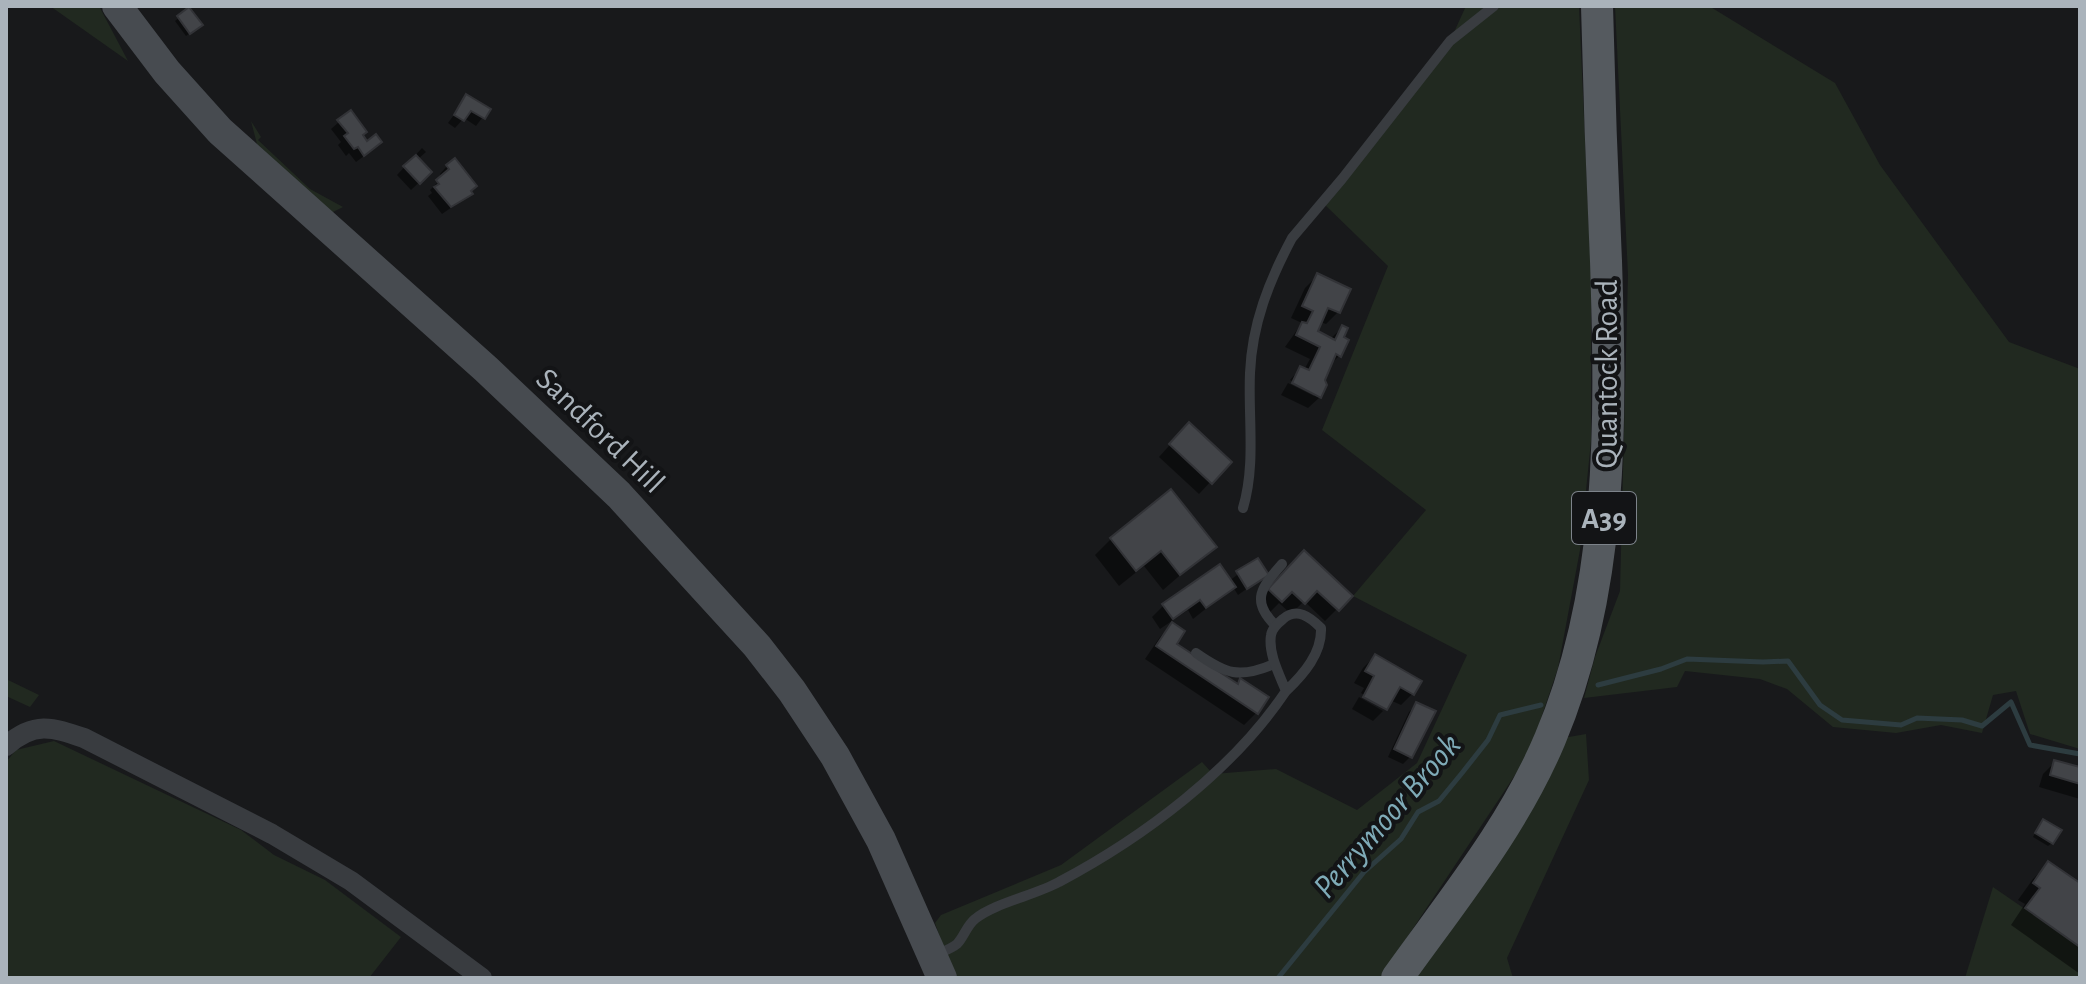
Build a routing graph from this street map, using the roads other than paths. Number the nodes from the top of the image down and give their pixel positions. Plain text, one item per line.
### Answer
1 (117, 6) edge
2 (1494, 6) edge
3 (1597, 6) edge
4 (1243, 508) dead end
5 (1282, 564) dead end
6 (1275, 625) junction
7 (1196, 653) dead end
8 (1274, 664) junction
9 (1286, 691) junction
10 (6, 746) edge
11 (938, 967) edge
12 (482, 978) edge
13 (1397, 978) edge

1 - 11 main road, Sandford Hill
2 - 4 lane
3 - 13 main road, Quantock Road / A39
5 - 6 lane
6 - 8 lane
6 - 9 lane
7 - 8 lane
8 - 9 lane
9 - 11 lane
10 - 12 street

